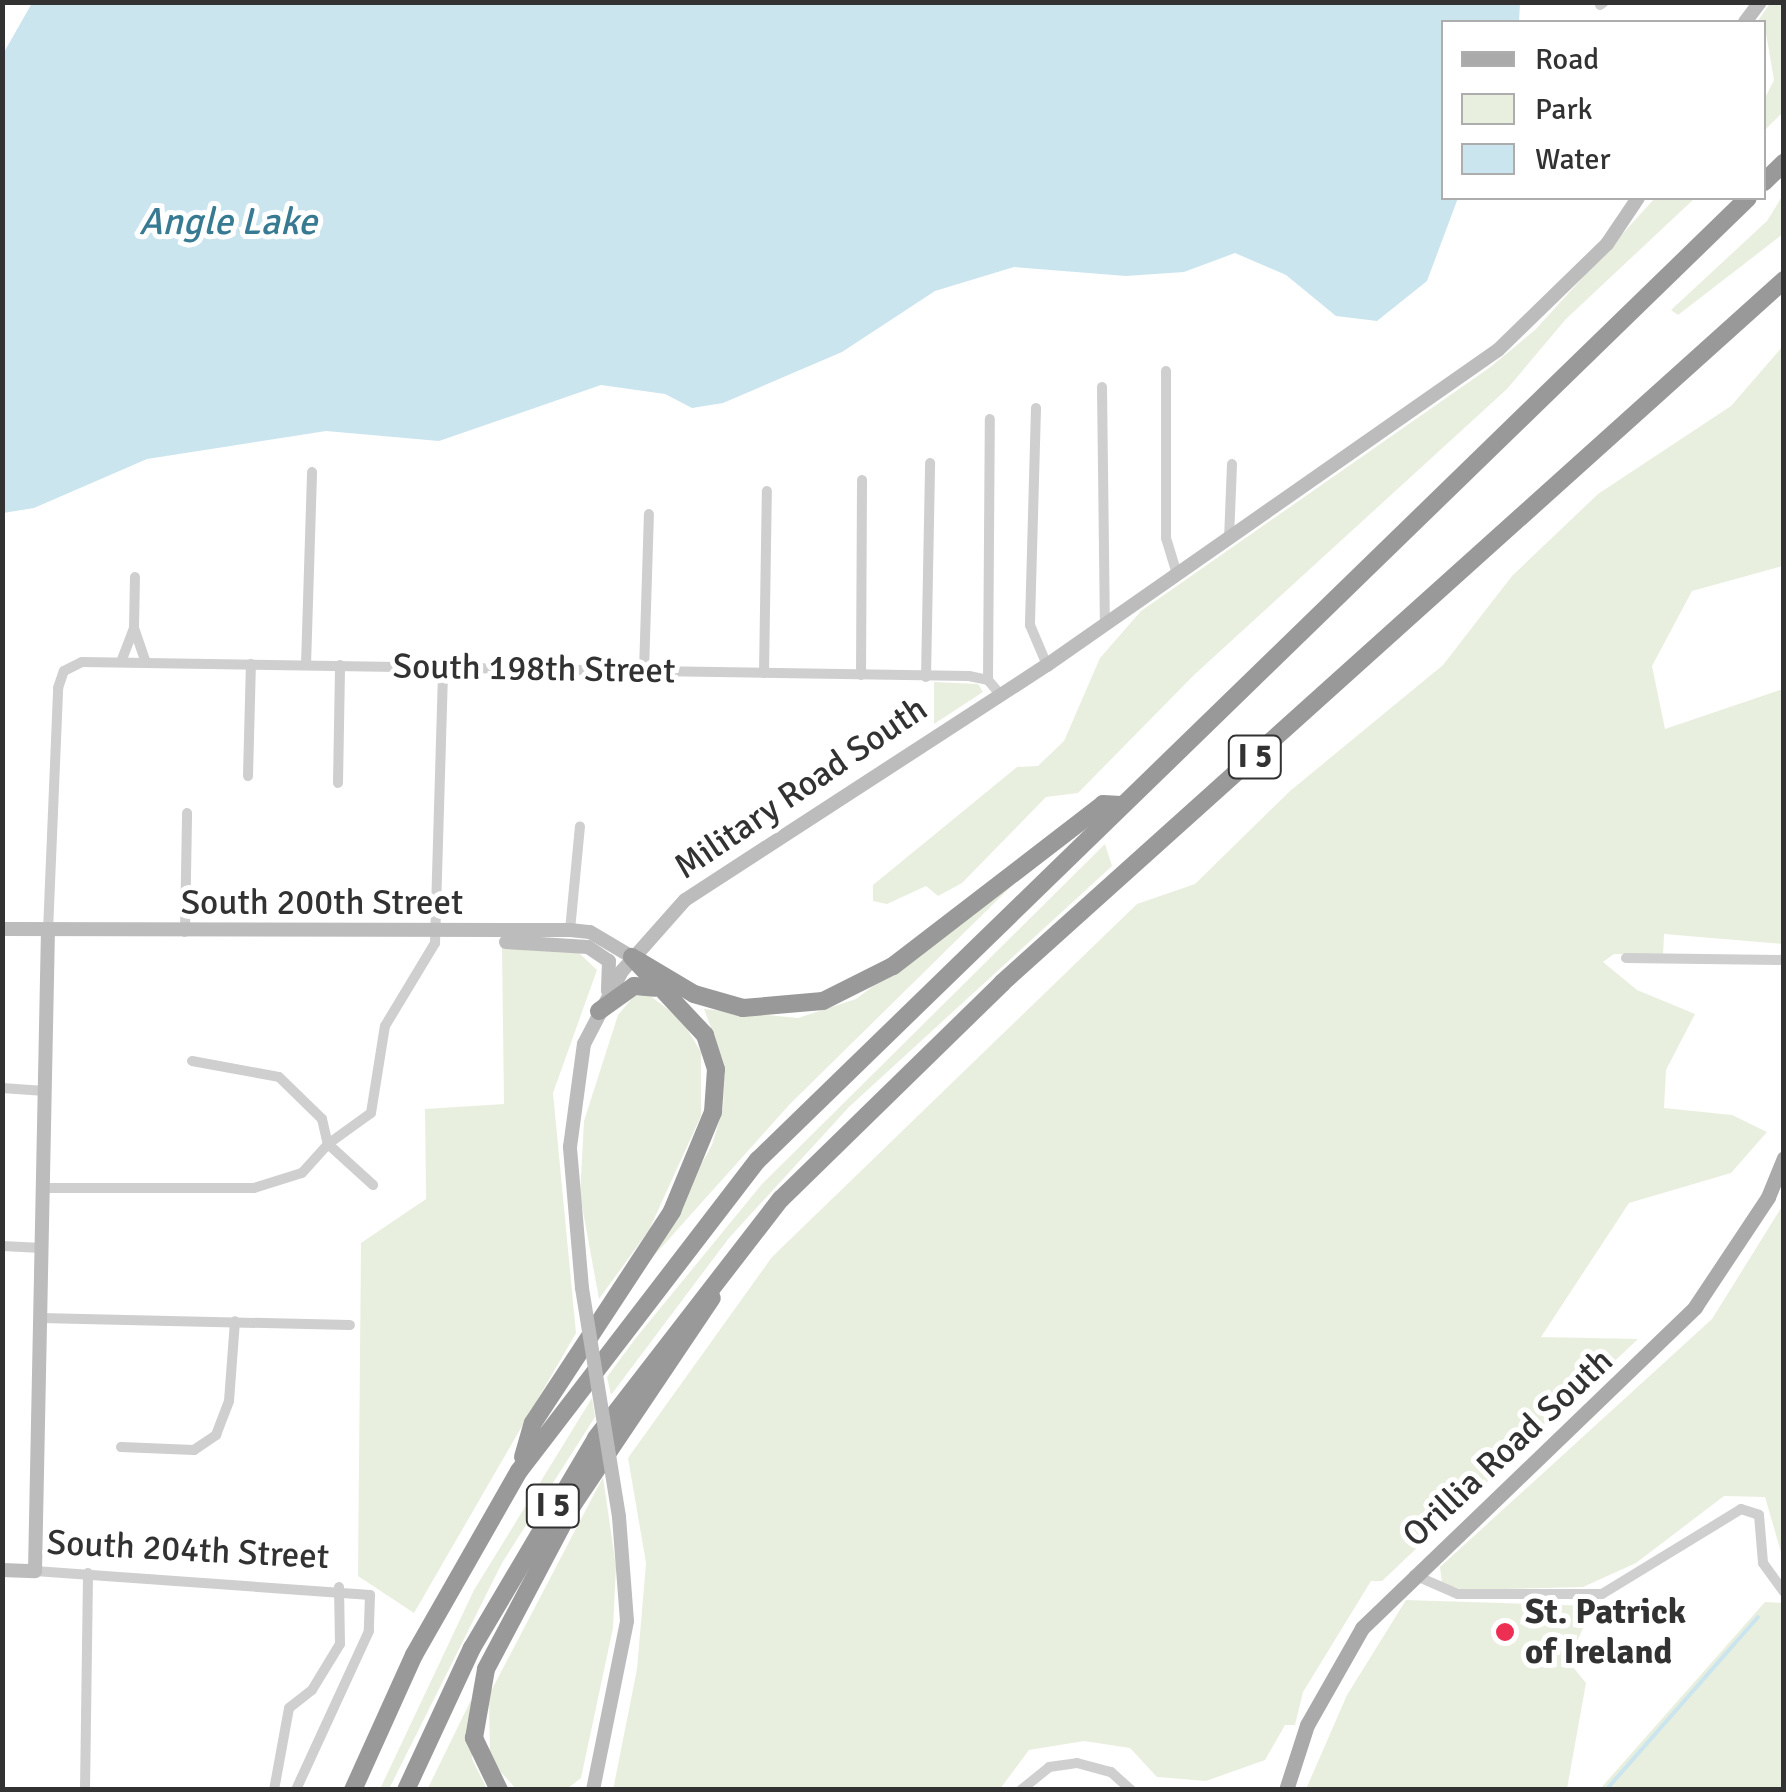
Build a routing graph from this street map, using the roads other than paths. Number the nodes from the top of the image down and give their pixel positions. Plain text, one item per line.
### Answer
1 (1637, 200) edge
2 (1746, 200) edge
3 (1784, 280) edge
4 (1166, 370) dead end
5 (1102, 387) dead end
6 (1036, 408) dead end
7 (990, 419) dead end
8 (930, 463) dead end
9 (1232, 464) dead end
10 (312, 472) dead end
11 (862, 480) dead end
12 (767, 491) dead end
13 (650, 514) dead end
14 (1229, 539) junction
15 (1178, 574) junction
16 (135, 577) dead end
17 (1105, 624) junction
18 (134, 628) junction
19 (121, 662) junction
20 (146, 662) junction
21 (251, 664) junction
22 (306, 665) junction
23 (340, 665) junction
24 (1046, 665) junction
25 (443, 667) junction
26 (644, 671) junction
27 (764, 673) junction
28 (861, 675) junction
29 (926, 677) junction
30 (988, 680) junction
31 (1000, 693) junction
32 (248, 776) dead end
33 (338, 782) dead end
34 (1121, 804) junction
35 (187, 813) dead end
36 (580, 826) dead end
37 (2, 929) edge
38 (570, 930) junction
39 (48, 931) junction
40 (185, 932) junction
41 (436, 934) junction
42 (488, 934) junction
43 (632, 957) junction
44 (1626, 958) dead end
45 (1784, 960) edge
46 (658, 990) junction
47 (603, 1003) junction
48 (192, 1061) dead end
49 (2, 1088) edge
50 (45, 1091) junction
51 (328, 1144) junction
52 (1784, 1158) edge
53 (373, 1186) dead end
54 (43, 1188) junction
55 (2, 1246) edge
56 (42, 1248) junction
57 (742, 1248) junction
58 (40, 1318) junction
59 (235, 1321) junction
60 (350, 1325) dead end
61 (121, 1448) dead end
62 (519, 1471) junction
63 (2, 1570) edge
64 (35, 1571) junction
65 (88, 1574) junction
66 (1414, 1575) junction
67 (339, 1587) junction
68 (1784, 1592) edge
69 (85, 1790) edge
70 (274, 1790) edge
71 (296, 1790) edge
72 (353, 1790) edge
73 (406, 1790) edge
74 (499, 1790) edge
75 (592, 1790) edge
76 (1021, 1790) edge
77 (1131, 1790) edge
78 (1286, 1790) edge

1 - 14 main road, Military Road South
2 - 34 highway, I 5
3 - 57 highway, I 5
4 - 15 street
5 - 17 street
6 - 24 street
7 - 30 street
8 - 29 street
9 - 14 street
10 - 22 street
11 - 28 street
12 - 27 street
13 - 26 street
14 - 15 main road, Military Road South
15 - 17 main road, Military Road South
16 - 18 street
17 - 24 main road, Military Road South
18 - 19 street
18 - 20 street
19 - 20 street, South 198th Street
19 - 39 street, South 198th Street
20 - 21 street, South 198th Street
21 - 22 street, South 198th Street
21 - 32 street
22 - 23 street, South 198th Street
23 - 25 street, South 198th Street
23 - 33 street
24 - 31 main road, Military Road South
25 - 26 street, South 198th Street
25 - 41 street
26 - 27 street, South 198th Street
27 - 28 street, South 198th Street
28 - 29 street, South 198th Street
29 - 30 street, South 198th Street
30 - 31 street
31 - 43 main road, Military Road South
34 - 43 highway
34 - 62 highway, I 5
35 - 40 street
36 - 38 street
37 - 39 main road, South 200th Street
38 - 42 main road, South 200th Street
38 - 43 main road, South 200th Street
39 - 40 main road, South 200th Street
39 - 50 main road
40 - 41 main road, South 200th Street
41 - 42 main road, South 200th Street
41 - 51 street
42 - 47 main road
43 - 46 highway
43 - 47 main road, Military Road South
44 - 45 street
46 - 47 highway
46 - 62 highway
47 - 75 main road, Military Road South, bridge
48 - 51 street
49 - 50 street
50 - 54 main road
51 - 53 street
51 - 54 street
52 - 66 main road, Orillia Road South
54 - 56 main road
55 - 56 street
56 - 58 main road
57 - 73 highway, I 5
57 - 74 highway
58 - 59 street
58 - 64 main road
59 - 60 street
59 - 61 street
62 - 72 highway, I 5
63 - 64 main road, South 204th Street
64 - 65 street, South 204th Street
65 - 67 street, South 204th Street
65 - 69 street
66 - 68 street
66 - 78 main road, Orillia Road South
67 - 70 street
67 - 71 street, South 204th Street
76 - 77 street

